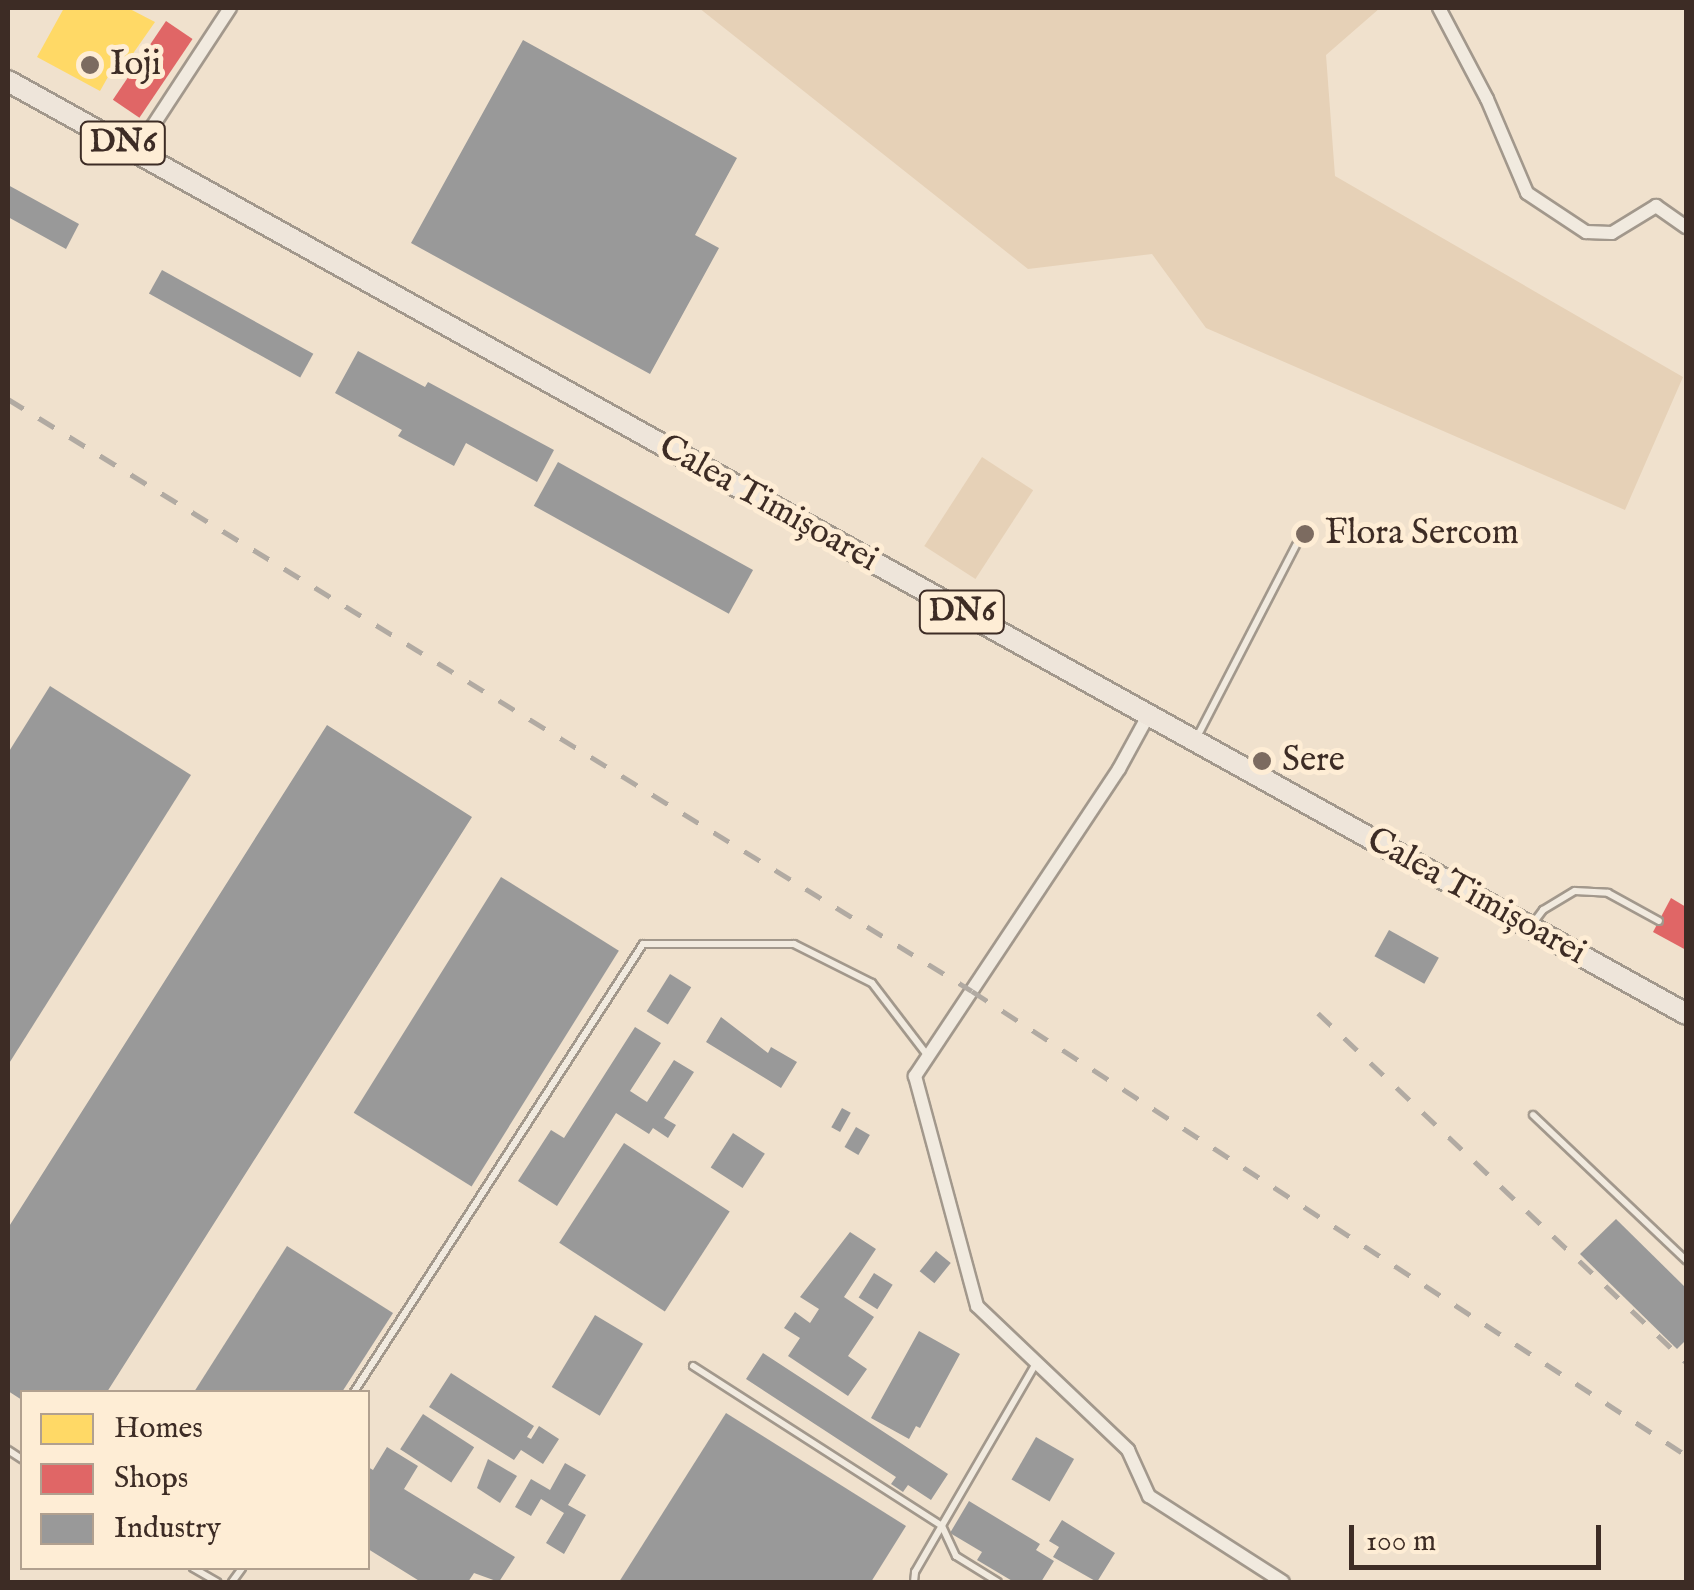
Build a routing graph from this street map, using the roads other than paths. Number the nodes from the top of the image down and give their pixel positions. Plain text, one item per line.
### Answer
1 (230, 8) edge
2 (1439, 8) edge
3 (8, 81) edge
4 (136, 150) junction
5 (1686, 227) edge
6 (1296, 545) dead end
7 (1148, 716) junction
8 (1195, 741) junction
9 (1659, 921) dead end
10 (1531, 928) junction
11 (1686, 1014) edge
12 (928, 1056) junction
13 (1533, 1115) dead end
14 (1686, 1260) edge
15 (1036, 1365) junction
16 (693, 1366) dead end
17 (355, 1390) edge
18 (942, 1526) junction
19 (914, 1582) edge
20 (998, 1582) edge
21 (1283, 1582) edge

1 - 4 street
2 - 5 street
3 - 4 main road, Calea Timișoarei / DN6
4 - 7 main road, Calea Timișoarei / DN6
6 - 8 lane
7 - 8 main road, Calea Timișoarei / DN6
7 - 12 street
8 - 10 main road, Calea Timișoarei / DN6
9 - 10 lane
10 - 11 main road, Calea Timișoarei / DN6
12 - 15 street
12 - 17 lane
13 - 14 lane
15 - 18 lane
15 - 21 street
16 - 18 lane
18 - 19 lane
18 - 20 lane

